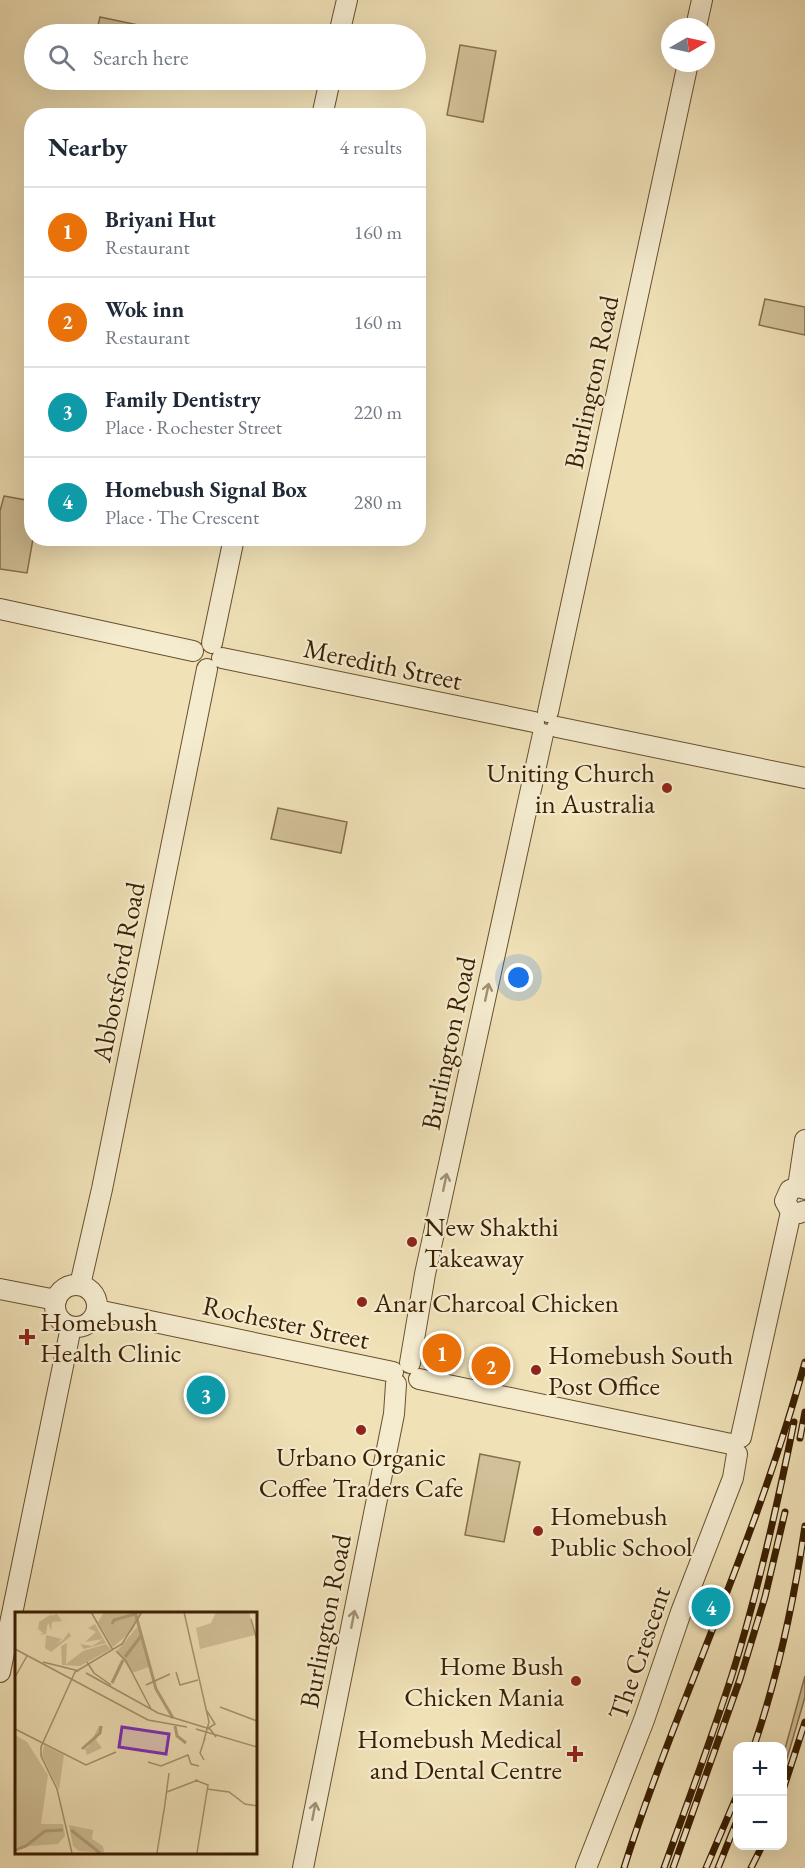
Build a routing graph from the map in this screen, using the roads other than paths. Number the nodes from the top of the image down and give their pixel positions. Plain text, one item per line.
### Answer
1 (347, 0) edge
2 (702, 0) edge
3 (698, 18) edge
4 (341, 24) edge
5 (686, 72) edge
6 (328, 90) edge
7 (324, 108) edge
8 (233, 546) edge
9 (0, 609) edge
10 (214, 656) junction
11 (545, 724) junction
12 (805, 778) edge
13 (805, 1140) edge
14 (801, 1188) edge
15 (798, 1211) edge
16 (80, 1285) junction
17 (0, 1289) edge
18 (56, 1300) junction
19 (98, 1310) junction
20 (71, 1327) junction
21 (405, 1375) junction
22 (736, 1445) junction
23 (1, 1665) edge
24 (303, 1868) edge
25 (586, 1868) edge

1 - 4 street
2 - 3 street
5 - 11 street, Burlington Road
6 - 7 street
8 - 10 street, Abbotsford Road
9 - 10 street
10 - 11 street, Meredith Street
10 - 16 street, Abbotsford Road
11 - 12 street, Meredith Street
21 -> 11 street, Burlington Road
13 - 14 street
14 - 15 street, The Crescent
15 - 22 street, The Crescent
16 - 18 street
16 - 19 street
17 - 18 street
18 - 20 street
19 - 20 street
19 - 21 street, Rochester Street
20 - 23 street
21 - 22 street, Rochester Street
24 -> 21 street, Burlington Road
22 - 25 street, The Crescent

